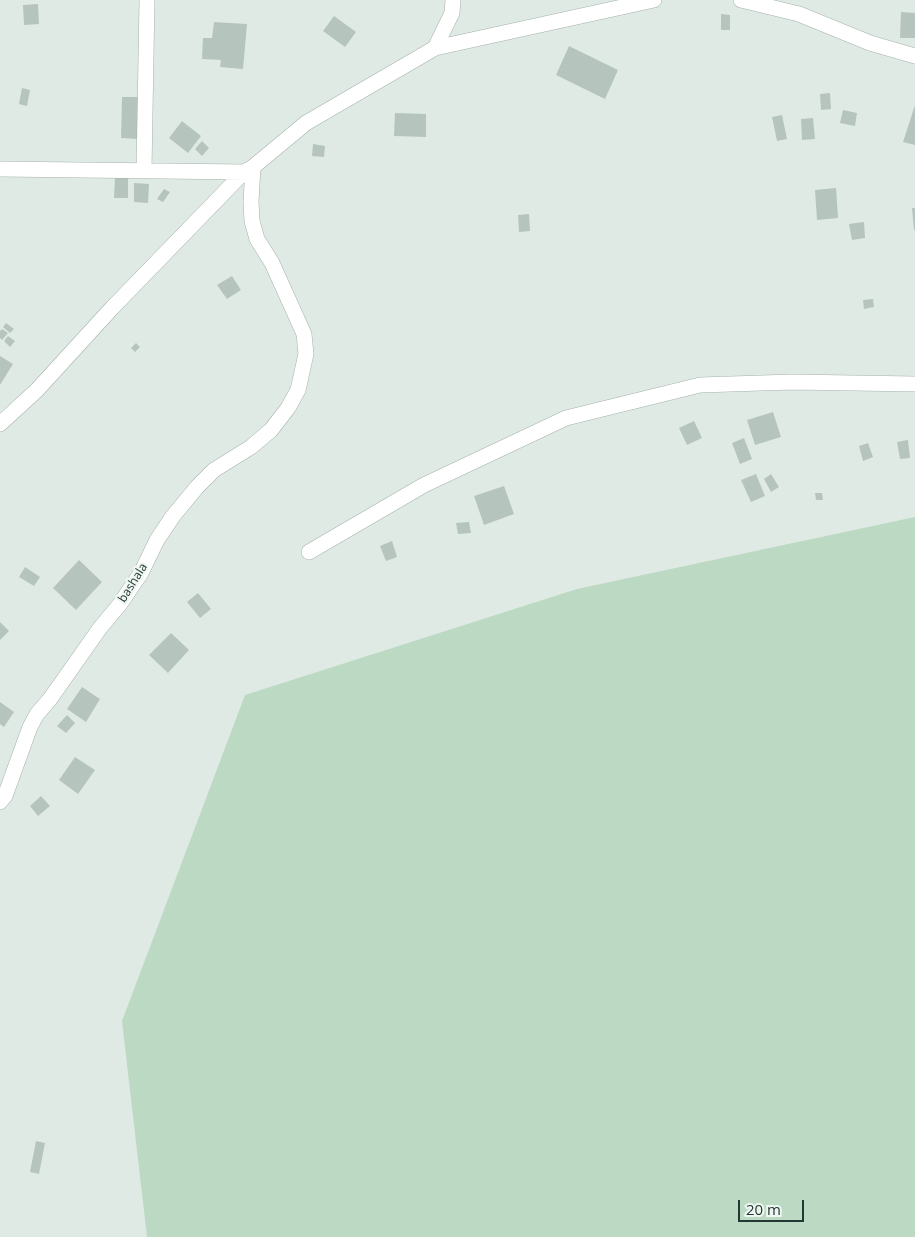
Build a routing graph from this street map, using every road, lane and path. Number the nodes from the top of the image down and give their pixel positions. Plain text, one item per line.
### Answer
1 (148, 0) edge
2 (453, 0) edge
3 (654, 0) edge
4 (741, 0) edge
5 (435, 48) junction
6 (915, 56) edge
7 (0, 169) edge
8 (144, 170) junction
9 (248, 170) junction
10 (915, 384) edge
11 (0, 424) edge
12 (309, 552) dead end
13 (0, 802) edge

1 - 8 street
2 - 5 street
3 - 5 street
4 - 6 street
5 - 9 street
7 - 8 street
8 - 9 street
9 - 11 street
9 - 13 street, bashala
10 - 12 street

